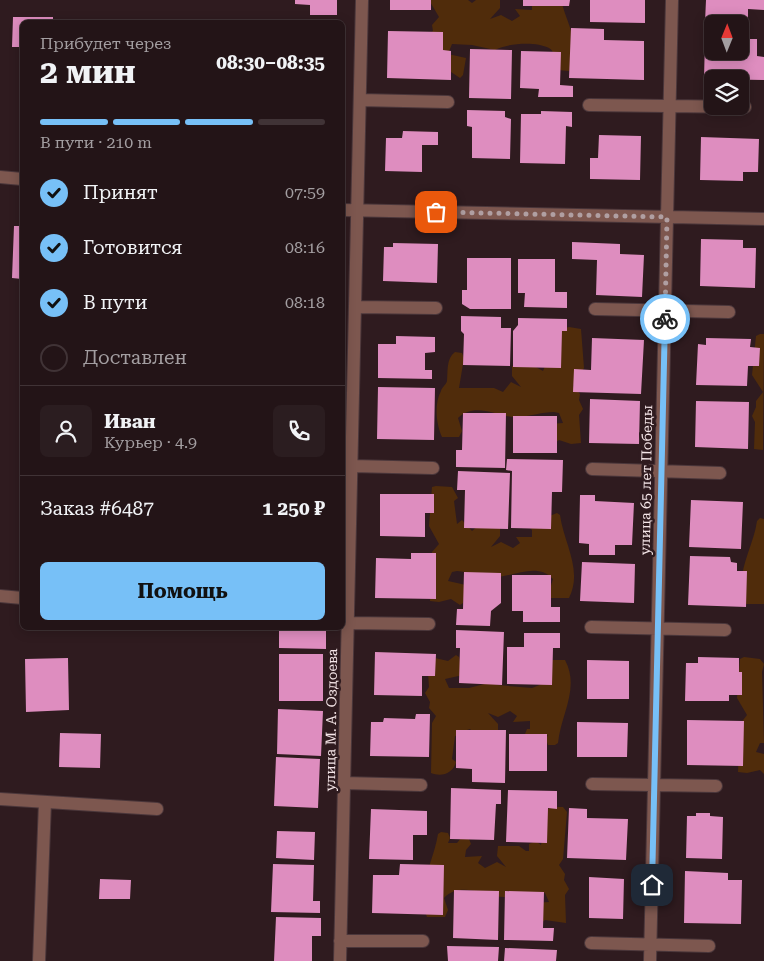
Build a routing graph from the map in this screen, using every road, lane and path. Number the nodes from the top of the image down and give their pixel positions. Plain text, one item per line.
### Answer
1 (362, 0) edge
2 (672, 0) edge
3 (360, 100) junction
4 (448, 102) dead end
5 (589, 105) dead end
6 (669, 106) junction
7 (704, 106) edge
8 (0, 176) edge
9 (20, 179) edge
10 (345, 210) edge
11 (359, 211) junction
12 (667, 217) junction
13 (764, 219) edge
14 (355, 307) junction
15 (436, 308) dead end
16 (594, 309) dead end
17 (665, 312) junction
18 (729, 312) dead end
19 (352, 466) junction
20 (433, 468) dead end
21 (592, 469) dead end
22 (661, 471) junction
23 (720, 473) dead end
24 (0, 596) edge
25 (20, 598) edge
26 (348, 623) junction
27 (429, 624) dead end
28 (591, 627) dead end
29 (658, 628) junction
30 (724, 630) dead end
31 (344, 783) junction
32 (592, 784) dead end
33 (421, 785) dead end
34 (654, 785) junction
35 (716, 786) dead end
36 (0, 799) edge
37 (45, 802) junction
38 (157, 810) dead end
39 (340, 941) junction
40 (423, 941) dead end
41 (591, 943) dead end
42 (651, 944) junction
43 (709, 946) dead end
44 (40, 961) edge
45 (340, 961) edge
46 (650, 961) edge

1 - 3 street, улица М. А. Оздоева
2 - 6 street, улица 65 лет Победы
3 - 4 street
3 - 11 street, улица М. А. Оздоева
5 - 6 street
6 - 7 street
6 - 12 street, улица 65 лет Победы
8 - 9 street
10 - 11 street
11 - 12 street
11 - 14 street, улица М. А. Оздоева
12 - 13 street
12 - 17 street, улица 65 лет Победы
14 - 15 street
14 - 19 street, улица М. А. Оздоева
16 - 17 street
17 - 18 street
17 - 22 street, улица 65 лет Победы
19 - 20 street
19 - 26 street, улица М. А. Оздоева
21 - 22 street
22 - 23 street
22 - 29 street, улица 65 лет Победы
24 - 25 street
26 - 27 street
26 - 31 street, улица М. А. Оздоева
28 - 29 street
29 - 30 street
29 - 34 street, улица 65 лет Победы
31 - 33 street
31 - 39 street, улица М. А. Оздоева
32 - 34 street
34 - 35 street
34 - 42 street, улица 65 лет Победы
36 - 37 street
37 - 38 street
37 - 44 street
39 - 40 street
39 - 45 street, улица М. А. Оздоева
41 - 42 street
42 - 43 street
42 - 46 street, улица 65 лет Победы

